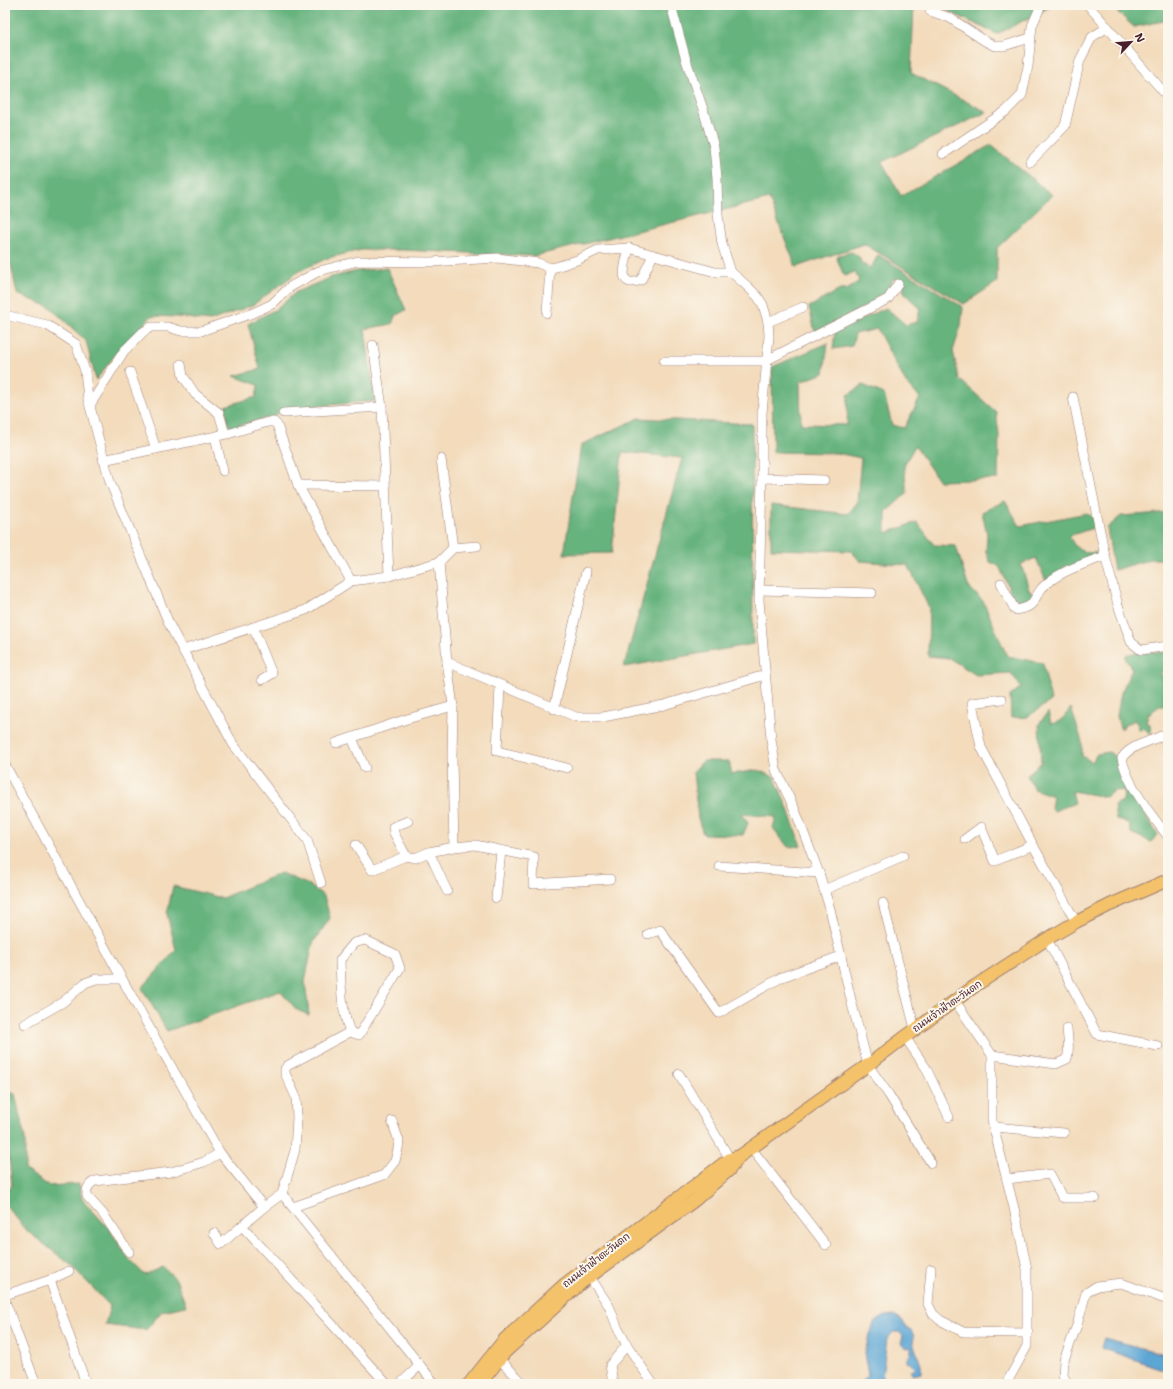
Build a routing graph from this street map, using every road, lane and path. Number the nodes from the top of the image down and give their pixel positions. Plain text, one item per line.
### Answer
1 (671, 5) edge
2 (1042, 5) edge
3 (1088, 5) edge
4 (930, 11) dead end
5 (1108, 27) junction
6 (1030, 38) junction
7 (1168, 97) edge
8 (943, 154) dead end
9 (1030, 162) dead end
10 (629, 248) junction
11 (653, 255) junction
12 (550, 268) junction
13 (731, 272) junction
14 (898, 284) dead end
15 (803, 307) dead end
16 (547, 313) dead end
17 (5, 316) edge
18 (768, 322) junction
19 (373, 345) dead end
20 (664, 361) dead end
21 (765, 361) junction
22 (181, 364) dead end
23 (130, 372) dead end
24 (1073, 397) dead end
25 (90, 405) junction
26 (382, 407) junction
27 (283, 413) dead end
28 (225, 434) junction
29 (215, 436) junction
30 (156, 448) junction
31 (441, 459) dead end
32 (103, 460) junction
33 (223, 471) dead end
34 (762, 478) junction
35 (824, 480) dead end
36 (298, 485) junction
37 (385, 486) junction
38 (477, 546) dead end
39 (454, 548) junction
40 (1105, 556) junction
41 (439, 562) junction
42 (586, 572) dead end
43 (389, 576) junction
44 (351, 581) junction
45 (1001, 583) dead end
46 (760, 590) junction
47 (872, 593) dead end
48 (253, 627) junction
49 (1168, 646) edge
50 (183, 650) junction
51 (447, 662) junction
52 (765, 675) junction
53 (262, 680) dead end
54 (500, 686) junction
55 (1002, 699) dead end
56 (453, 706) junction
57 (554, 709) junction
58 (1163, 736) dead end
59 (352, 738) junction
60 (336, 744) dead end
61 (5, 764) edge
62 (365, 768) dead end
63 (567, 768) dead end
64 (408, 821) dead end
65 (1168, 836) edge
66 (965, 839) dead end
67 (356, 845) dead end
68 (1033, 845) junction
69 (454, 847) junction
70 (501, 851) junction
71 (429, 852) junction
72 (406, 856) junction
73 (903, 856) dead end
74 (719, 866) dead end
75 (819, 873) junction
76 (610, 879) dead end
77 (1168, 880) edge
78 (321, 883) dead end
79 (824, 890) junction
80 (447, 891) dead end
81 (496, 898) dead end
82 (883, 903) dead end
83 (1076, 922) junction
84 (648, 934) dead end
85 (1047, 939) junction
86 (841, 956) junction
87 (122, 979) junction
88 (956, 1000) junction
89 (25, 1024) dead end
90 (915, 1029) junction
91 (1067, 1029) dead end
92 (350, 1032) junction
93 (905, 1037) junction
94 (1158, 1046) dead end
95 (992, 1056) junction
96 (868, 1065) junction
97 (679, 1074) dead end
98 (949, 1117) dead end
99 (392, 1121) dead end
100 (994, 1128) junction
101 (1064, 1133) dead end
102 (751, 1148) junction
103 (220, 1153) junction
104 (735, 1158) junction
105 (931, 1163) dead end
106 (1007, 1179) junction
107 (282, 1194) junction
108 (1095, 1198) dead end
109 (264, 1207) junction
110 (293, 1207) junction
111 (242, 1226) junction
112 (214, 1233) dead end
113 (826, 1245) dead end
114 (129, 1252) dead end
115 (931, 1269) dead end
116 (69, 1271) dead end
117 (590, 1277) junction
118 (50, 1280) junction
119 (5, 1295) edge
120 (1168, 1300) edge
121 (5, 1301) edge
122 (1028, 1333) junction
123 (627, 1345) junction
124 (499, 1360) junction
125 (420, 1365) junction
126 (36, 1384) edge
127 (86, 1384) edge
128 (387, 1384) edge
129 (400, 1384) edge
130 (435, 1384) edge
131 (469, 1384) edge
132 (480, 1384) edge
133 (524, 1384) edge
134 (613, 1384) edge
135 (653, 1384) edge
136 (1006, 1384) edge
137 (1068, 1384) edge

1 - 13 street
2 - 6 street
3 - 5 street
4 - 6 street
5 - 7 street
5 - 9 street
6 - 8 street
10 - 11 street
10 - 11 street
10 - 12 street
11 - 13 street
12 - 16 street
12 - 25 street
13 - 18 street
14 - 21 street
15 - 18 street
17 - 25 street
18 - 21 street
19 - 26 street
20 - 21 street
21 - 34 street
22 - 28 street
23 - 30 street
24 - 40 street
25 - 32 street
26 - 27 street
26 - 37 street
28 - 29 street
28 - 36 street
29 - 30 street
29 - 33 street
30 - 32 street
31 - 39 street
32 - 50 street
34 - 35 street
34 - 46 street
36 - 37 street
36 - 44 street
37 - 43 street
38 - 39 street
39 - 41 street
40 - 45 street
40 - 49 street
41 - 43 street
41 - 51 street
42 - 57 street
43 - 44 street
44 - 48 street
46 - 47 street
46 - 52 street
48 - 50 street
48 - 53 street
50 - 78 street
51 - 54 street
51 - 56 street
52 - 57 street
52 - 75 street
54 - 57 street
54 - 63 street
55 - 68 street
56 - 59 street
56 - 69 street
58 - 65 street
59 - 60 street
59 - 62 street
61 - 87 street
64 - 72 street
66 - 68 street
67 - 72 street
68 - 83 street
69 - 70 street
69 - 71 street
70 - 76 street
70 - 81 street
71 - 72 street
71 - 80 street
73 - 79 street
74 - 75 street
75 - 79 street
77 - 83 main road, ถนนเจ้าฟ้าตะวันตก
79 - 86 street
82 - 90 street
83 - 85 main road, ถนนเจ้าฟ้าตะวันตก
84 - 86 street
85 - 88 main road, ถนนเจ้าฟ้าตะวันตก
85 - 94 street
86 - 96 street
87 - 89 street
87 - 103 street
88 - 90 main road, ถนนเจ้าฟ้าตะวันตก
88 - 95 street
90 - 93 main road, ถนนเจ้าฟ้าตะวันตก
91 - 95 street
92 - 92 street
92 - 107 street
93 - 96 main road, ถนนเจ้าฟ้าตะวันตก
93 - 98 street
95 - 100 street
96 - 102 main road, ถนนเจ้าฟ้าตะวันตก
96 - 105 street
97 - 104 street
99 - 110 street
100 - 101 street
100 - 106 street
102 - 104 main road, ถนนเจ้าฟ้าตะวันตก
102 - 113 street
103 - 109 street
103 - 114 street
104 - 117 main road, ถนนเจ้าฟ้าตะวันตก
104 - 131 main road, ถนนเจ้าฟ้าตะวันตก
106 - 108 street
106 - 122 street
107 - 109 street
107 - 110 street
109 - 111 street
110 - 125 street
111 - 112 street
111 - 128 street
115 - 122 street
116 - 118 street
117 - 123 street
117 - 124 main road, ถนนเจ้าฟ้าตะวันตก
118 - 119 street
118 - 127 street
120 - 137 street
121 - 126 street
122 - 136 street
123 - 134 street
123 - 135 street
124 - 132 main road, ถนนเจ้าฟ้าตะวันตก
124 - 133 street
125 - 129 street
125 - 130 street

